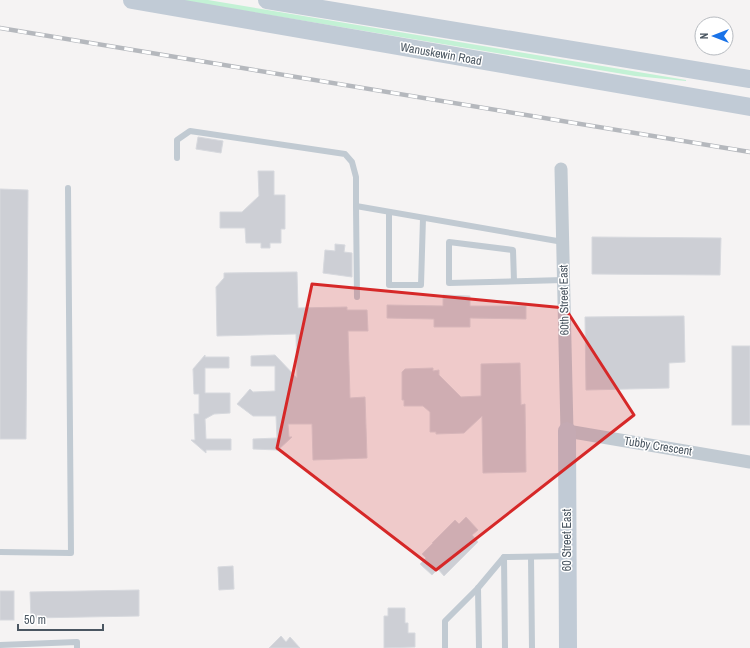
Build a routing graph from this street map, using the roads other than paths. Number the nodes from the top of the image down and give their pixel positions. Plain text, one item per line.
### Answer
1 (132, 0) edge
2 (267, 0) edge
3 (750, 79) edge
4 (750, 107) edge
5 (177, 158) dead end
6 (561, 169) dead end
7 (68, 188) dead end
8 (356, 206) junction
9 (389, 212) junction
10 (423, 218) junction
11 (563, 242) junction
12 (564, 280) junction
13 (514, 281) junction
14 (357, 298) dead end
15 (566, 431) junction
16 (750, 462) edge
17 (0, 552) edge
18 (531, 556) junction
19 (568, 556) junction
20 (504, 557) junction
21 (478, 588) junction
22 (0, 645) edge
23 (78, 648) edge
24 (445, 648) edge
25 (479, 648) edge
26 (505, 648) edge
27 (532, 648) edge
28 (568, 648) edge

1 - 4 main road, Wanuskewin Road
2 - 3 main road, Wanuskewin Road
5 - 8 lane
6 - 11 street, 60th Street East
7 - 17 lane
8 - 9 lane
8 - 14 lane
9 - 10 lane
9 - 10 lane
10 - 11 lane
11 - 12 street, 60th Street East
12 - 13 lane
12 - 15 street, 60th Street East
13 - 13 lane
15 - 16 street, Tubby Crescent
15 - 19 main road, 60 Street East
18 - 19 lane
18 - 20 lane
18 - 27 lane
19 - 28 main road, 60 Street East
20 - 21 lane
20 - 26 lane
21 - 24 lane
21 - 25 lane
22 - 23 lane

